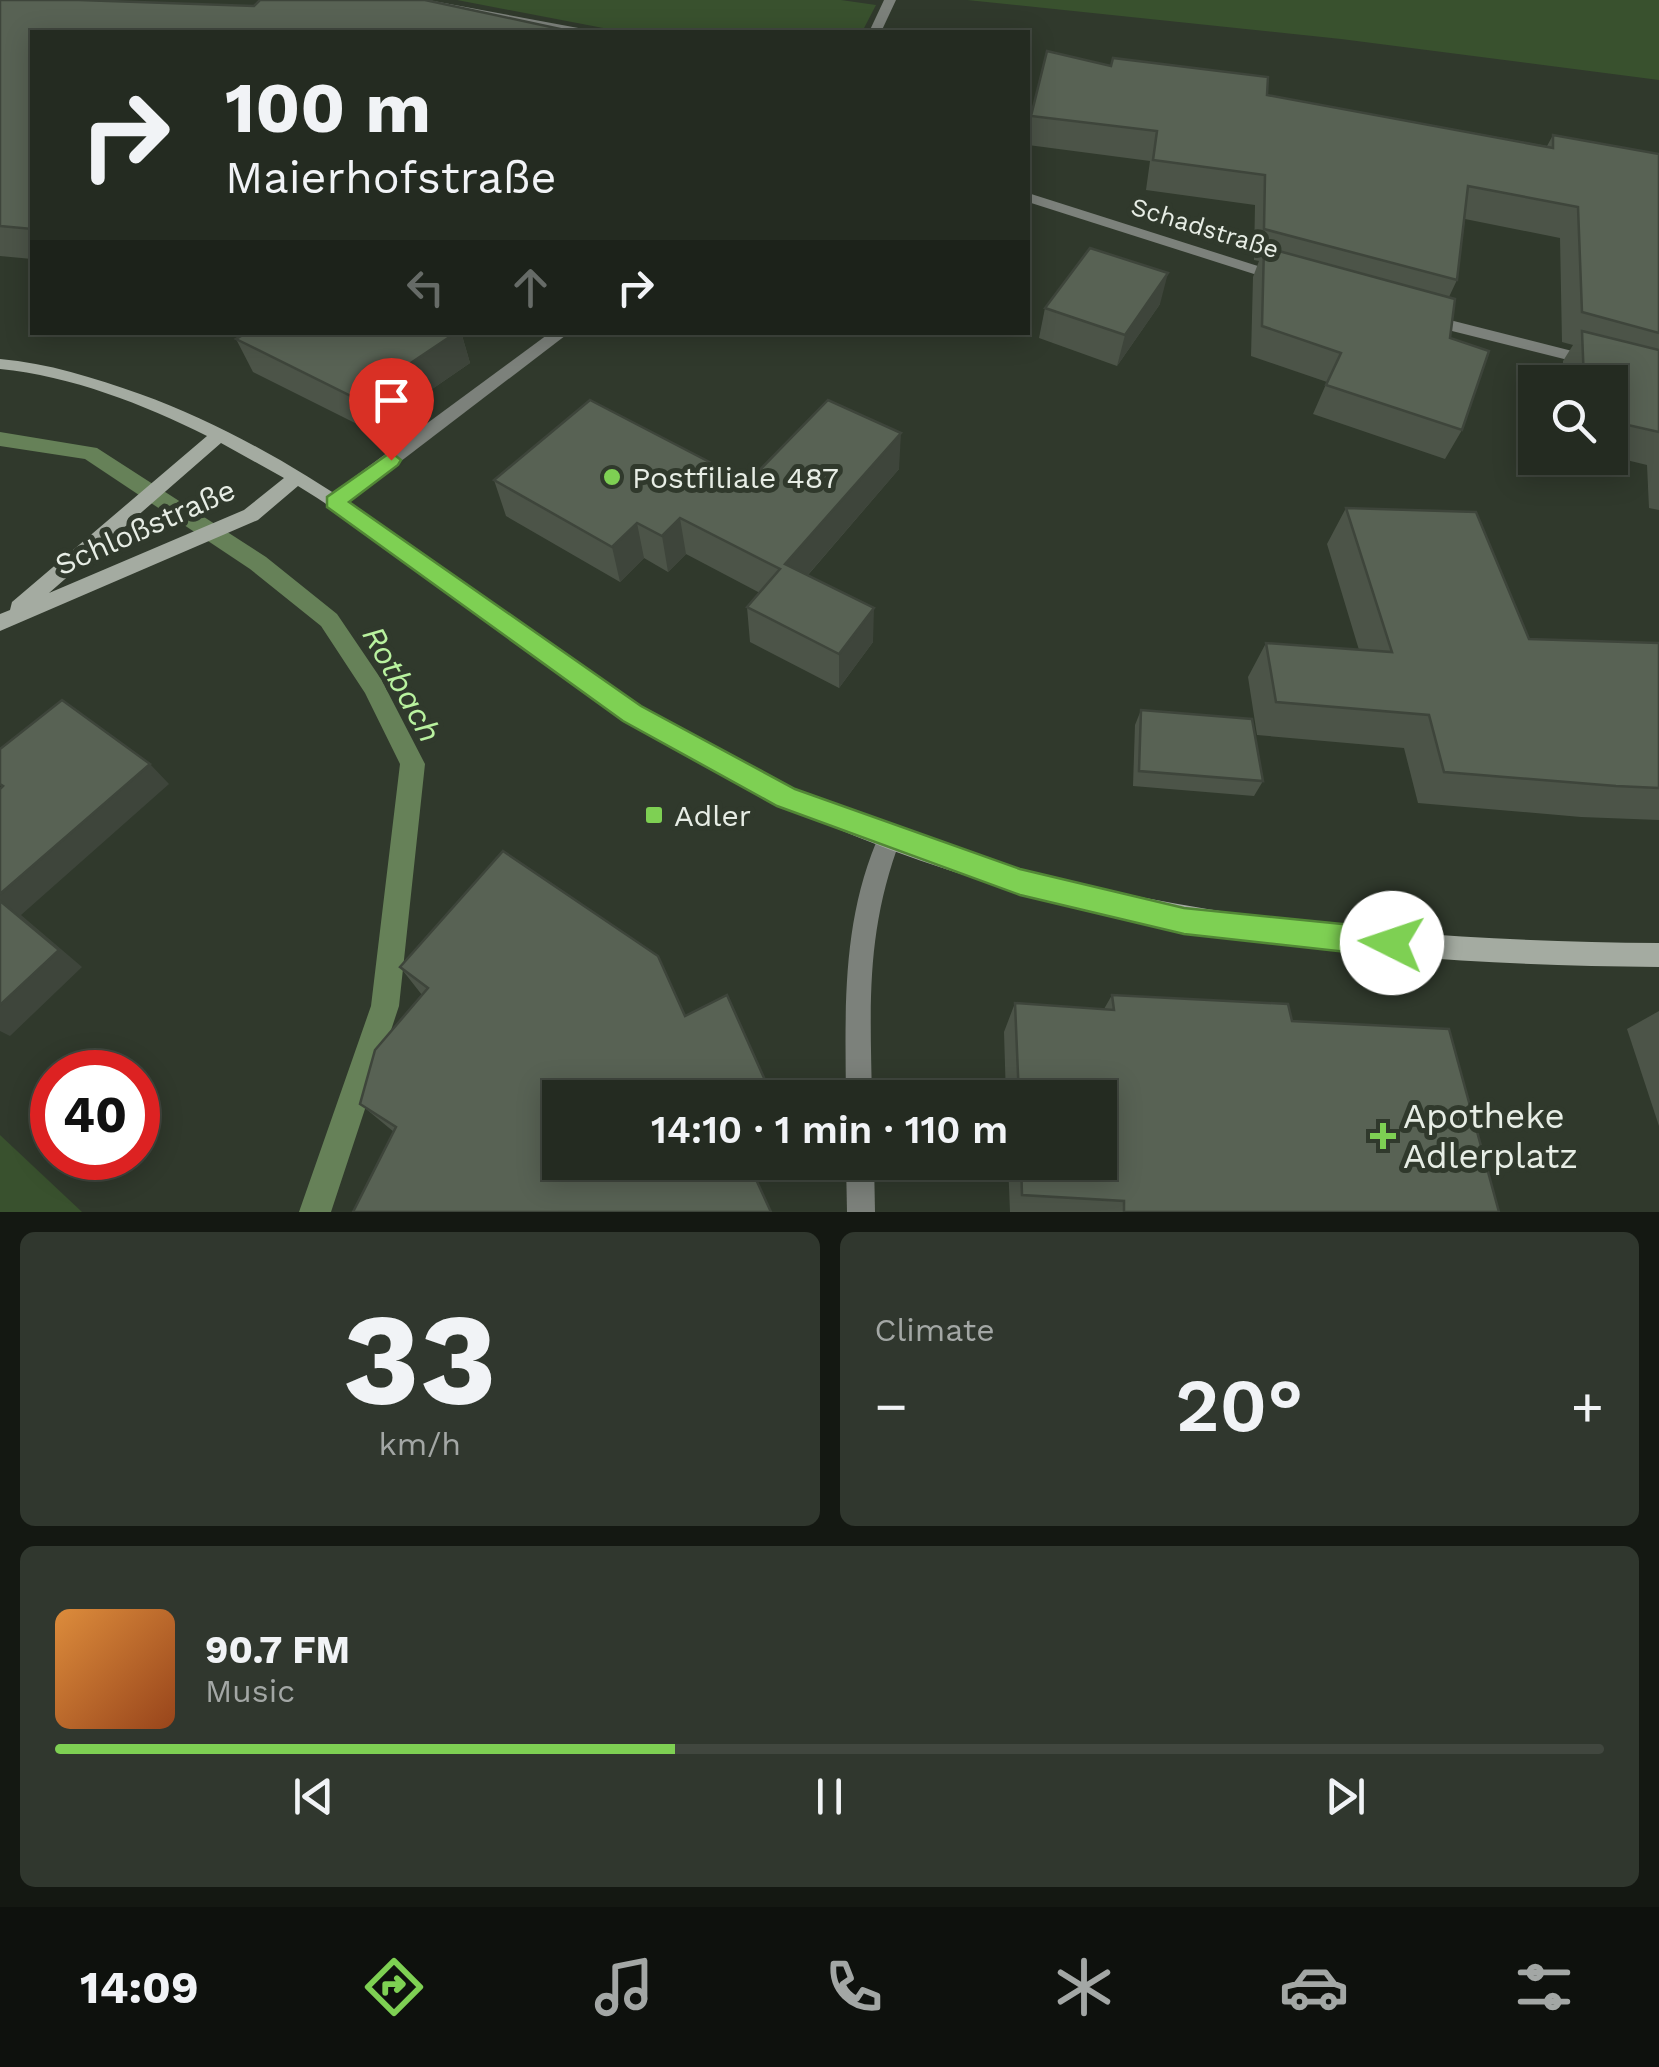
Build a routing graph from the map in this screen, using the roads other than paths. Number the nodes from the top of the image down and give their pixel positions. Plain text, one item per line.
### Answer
1 (407, 0) edge
2 (890, 0) edge
3 (582, 30) edge
4 (876, 30) edge
5 (1030, 198) edge
6 (1294, 281) edge
7 (1407, 313) edge
8 (558, 335) edge
9 (1602, 363) edge
10 (0, 364) edge
11 (221, 432) junction
12 (298, 476) junction
13 (334, 502) junction
14 (4, 621) edge
15 (889, 838) junction
16 (1659, 955) edge
17 (859, 1080) edge
18 (860, 1180) edge
19 (860, 1212) edge

1 - 3 street
2 - 4 street
5 - 6 street, Schadstraße
7 - 9 street
8 - 13 street
10 - 11 street
11 - 12 street
11 - 14 street, Schloßstraße
12 - 13 street
12 - 14 street, Schloßstraße
13 - 15 street
15 - 16 street
15 - 17 street
18 - 19 street

